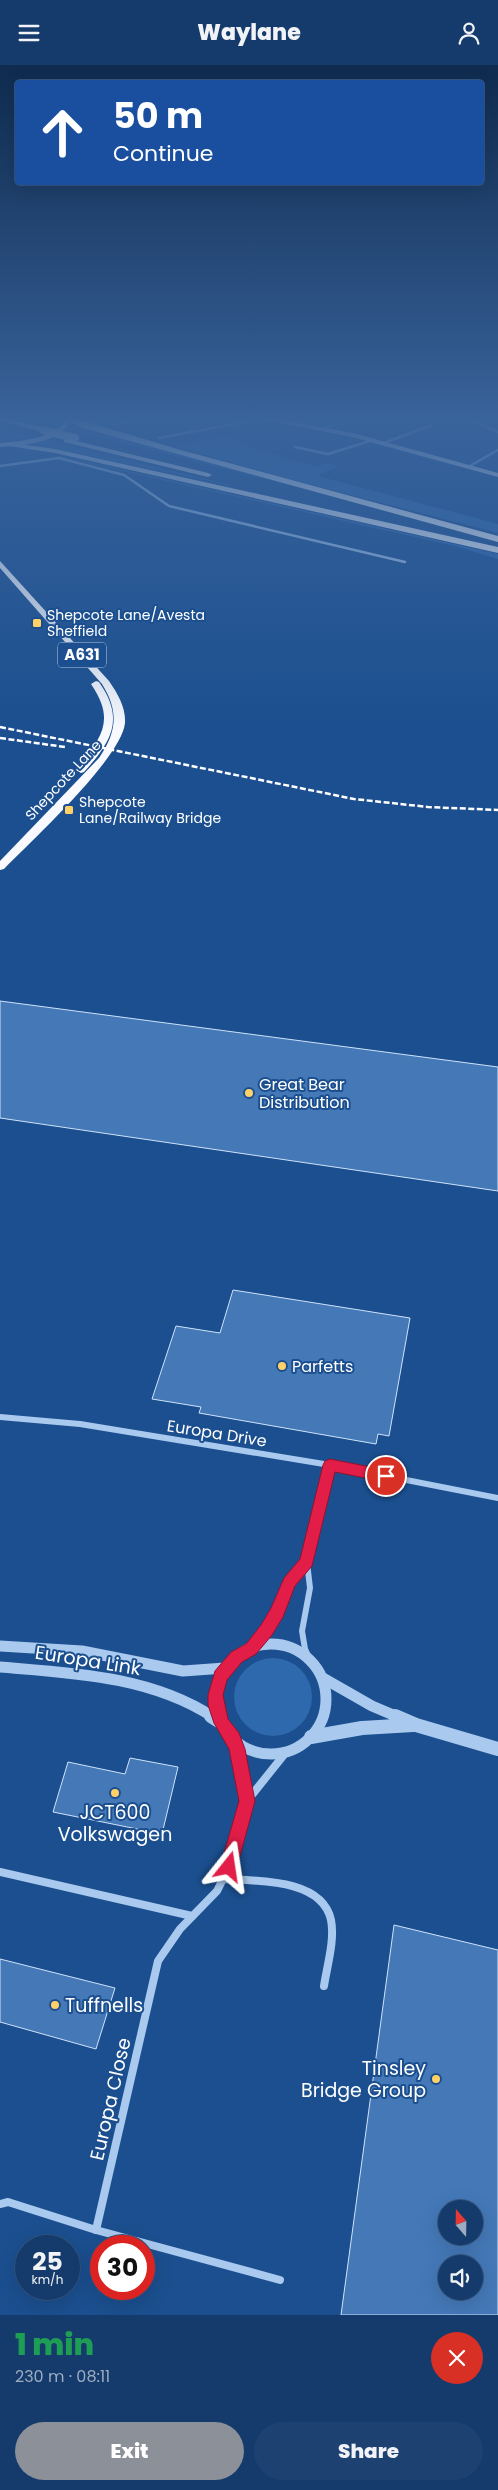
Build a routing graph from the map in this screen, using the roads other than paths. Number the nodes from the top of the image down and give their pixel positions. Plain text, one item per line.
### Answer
1 (232, 521) edge
2 (371, 521) edge
3 (390, 521) edge
4 (418, 521) edge
5 (429, 521) edge
6 (498, 540) edge
7 (498, 549) edge
8 (405, 562) dead end
9 (0, 563) edge
10 (0, 574) edge
11 (0, 853) edge
12 (0, 867) edge
13 (0, 1417) edge
14 (330, 1465) junction
15 (498, 1498) edge
16 (306, 1562) junction
17 (0, 1645) edge
18 (251, 1649) junction
19 (310, 1660) junction
20 (0, 1667) edge
21 (225, 1668) junction
22 (323, 1678) junction
23 (221, 1723) junction
24 (416, 1725) junction
25 (311, 1737) junction
26 (234, 1739) junction
27 (498, 1749) edge
28 (287, 1751) junction
29 (247, 1801) junction
30 (0, 1872) edge
31 (224, 1879) junction
32 (192, 1916) junction
33 (324, 1985) dead end
34 (0, 2204) edge
35 (96, 2230) junction
36 (280, 2280) dead end

1 - 8 street
2 - 7 highway
3 - 7 highway
4 - 6 highway
5 - 6 highway
9 - 12 highway, Shepcote Lane / A631
10 - 11 highway, Shepcote Lane / A631
13 - 14 street, Europa Drive
14 - 15 street, Europa Drive
14 - 16 street
16 - 18 street
16 - 19 street
17 - 21 street, Europa Link
18 - 19 street
18 - 21 street
19 - 22 street
20 - 23 street, Europa Link
21 - 23 street
22 - 24 street
22 - 25 street
23 - 26 street
24 - 25 street
24 - 27 street
25 - 28 street
26 - 28 street
26 - 29 street, Europa Close
28 - 29 street, Europa Close
29 - 31 street, Europa Close
30 - 32 street
31 - 32 street, Europa Close
31 - 33 street
32 - 35 street, Europa Close
34 - 35 street
35 - 36 street

